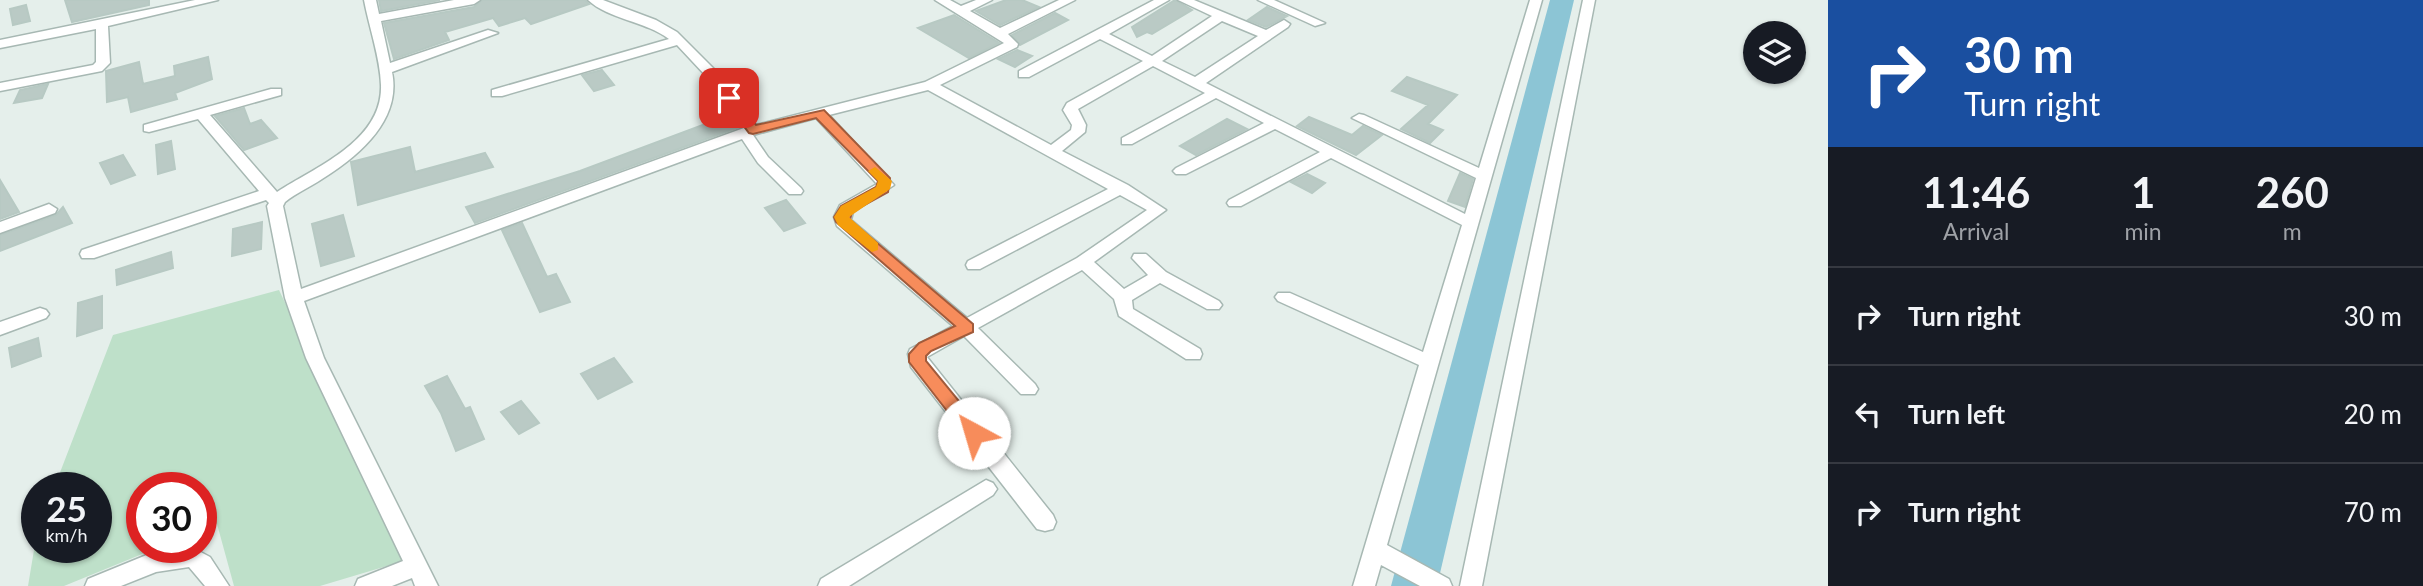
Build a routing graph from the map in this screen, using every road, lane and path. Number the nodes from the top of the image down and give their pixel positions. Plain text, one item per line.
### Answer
1 (212, 0) edge
2 (370, 0) edge
3 (474, 0) edge
4 (594, 0) edge
5 (941, 0) edge
6 (986, 0) edge
7 (1069, 0) edge
8 (1163, 0) edge
9 (1184, 0) edge
10 (1264, 0) edge
11 (1536, 0) edge
12 (1589, 0) edge
13 (960, 11) junction
14 (1221, 16) junction
15 (376, 18) junction
16 (1319, 23) dead end
17 (102, 24) junction
18 (1284, 24) dead end
19 (492, 33) dead end
20 (1000, 33) junction
21 (1100, 34) junction
22 (1267, 35) junction
23 (678, 40) junction
24 (0, 44) edge
25 (1153, 61) junction
26 (386, 68) junction
27 (1024, 74) dead end
28 (1196, 83) junction
29 (930, 85) junction
30 (0, 87) edge
31 (276, 92) dead end
32 (497, 93) dead end
33 (1215, 93) junction
34 (201, 113) junction
35 (819, 113) junction
36 (1359, 118) dead end
37 (1275, 123) junction
38 (149, 128) dead end
39 (749, 132) junction
40 (1127, 141) dead end
41 (1331, 152) junction
42 (1050, 153) junction
43 (1181, 171) dead end
44 (1482, 175) junction
45 (1122, 188) junction
46 (795, 191) dead end
47 (273, 197) junction
48 (1235, 203) dead end
49 (49, 209) dead end
50 (1469, 222) junction
51 (0, 228) edge
52 (88, 254) dead end
53 (1140, 258) dead end
54 (1083, 262) junction
55 (974, 265) dead end
56 (1160, 276) junction
57 (1122, 297) junction
58 (1284, 297) dead end
59 (294, 298) junction
60 (1213, 306) dead end
61 (40, 314) dead end
62 (967, 328) junction
63 (0, 329) edge
64 (1193, 354) dead end
65 (1429, 362) junction
66 (1028, 389) dead end
67 (986, 489) dead end
68 (1045, 522) dead end
69 (1381, 553) junction
70 (422, 576) edge
71 (96, 586) edge
72 (218, 586) edge
73 (366, 586) edge
74 (829, 586) edge
75 (1364, 586) edge
76 (1441, 586) edge
77 (1471, 586) edge

1 - 17 street
2 - 15 street
3 - 15 street
4 - 23 street
5 - 13 street
6 - 13 street
7 - 20 street
8 - 21 street
9 - 14 street
10 - 16 street
11 - 44 street
12 - 77 street
13 - 20 street
14 - 22 street
14 - 25 street
15 - 26 street
17 - 24 street
17 - 30 street
18 - 22 street
19 - 26 street
20 - 29 street
21 - 25 street
21 - 27 street
22 - 28 street
23 - 32 street
23 - 39 street
25 - 28 street
25 - 42 street
26 - 47 street
28 - 33 street
29 - 35 street
29 - 42 street
31 - 34 street
33 - 37 street
33 - 40 street
34 - 38 street
34 - 47 street
35 - 39 street
35 - 62 street
36 - 44 street
37 - 41 street
37 - 43 street
39 - 46 street
39 - 59 street
41 - 48 street
41 - 50 street
42 - 45 street
44 - 50 street
45 - 54 street
45 - 55 street
47 - 52 street
47 - 59 street
49 - 51 street
50 - 65 street
53 - 56 street
54 - 57 street
54 - 62 street
56 - 57 street
56 - 60 street
57 - 64 street
58 - 65 street
59 - 70 street
61 - 63 street
62 - 66 street
62 - 68 street
65 - 69 street
67 - 74 street
69 - 75 street
69 - 76 street
70 - 73 street
71 - 72 street

